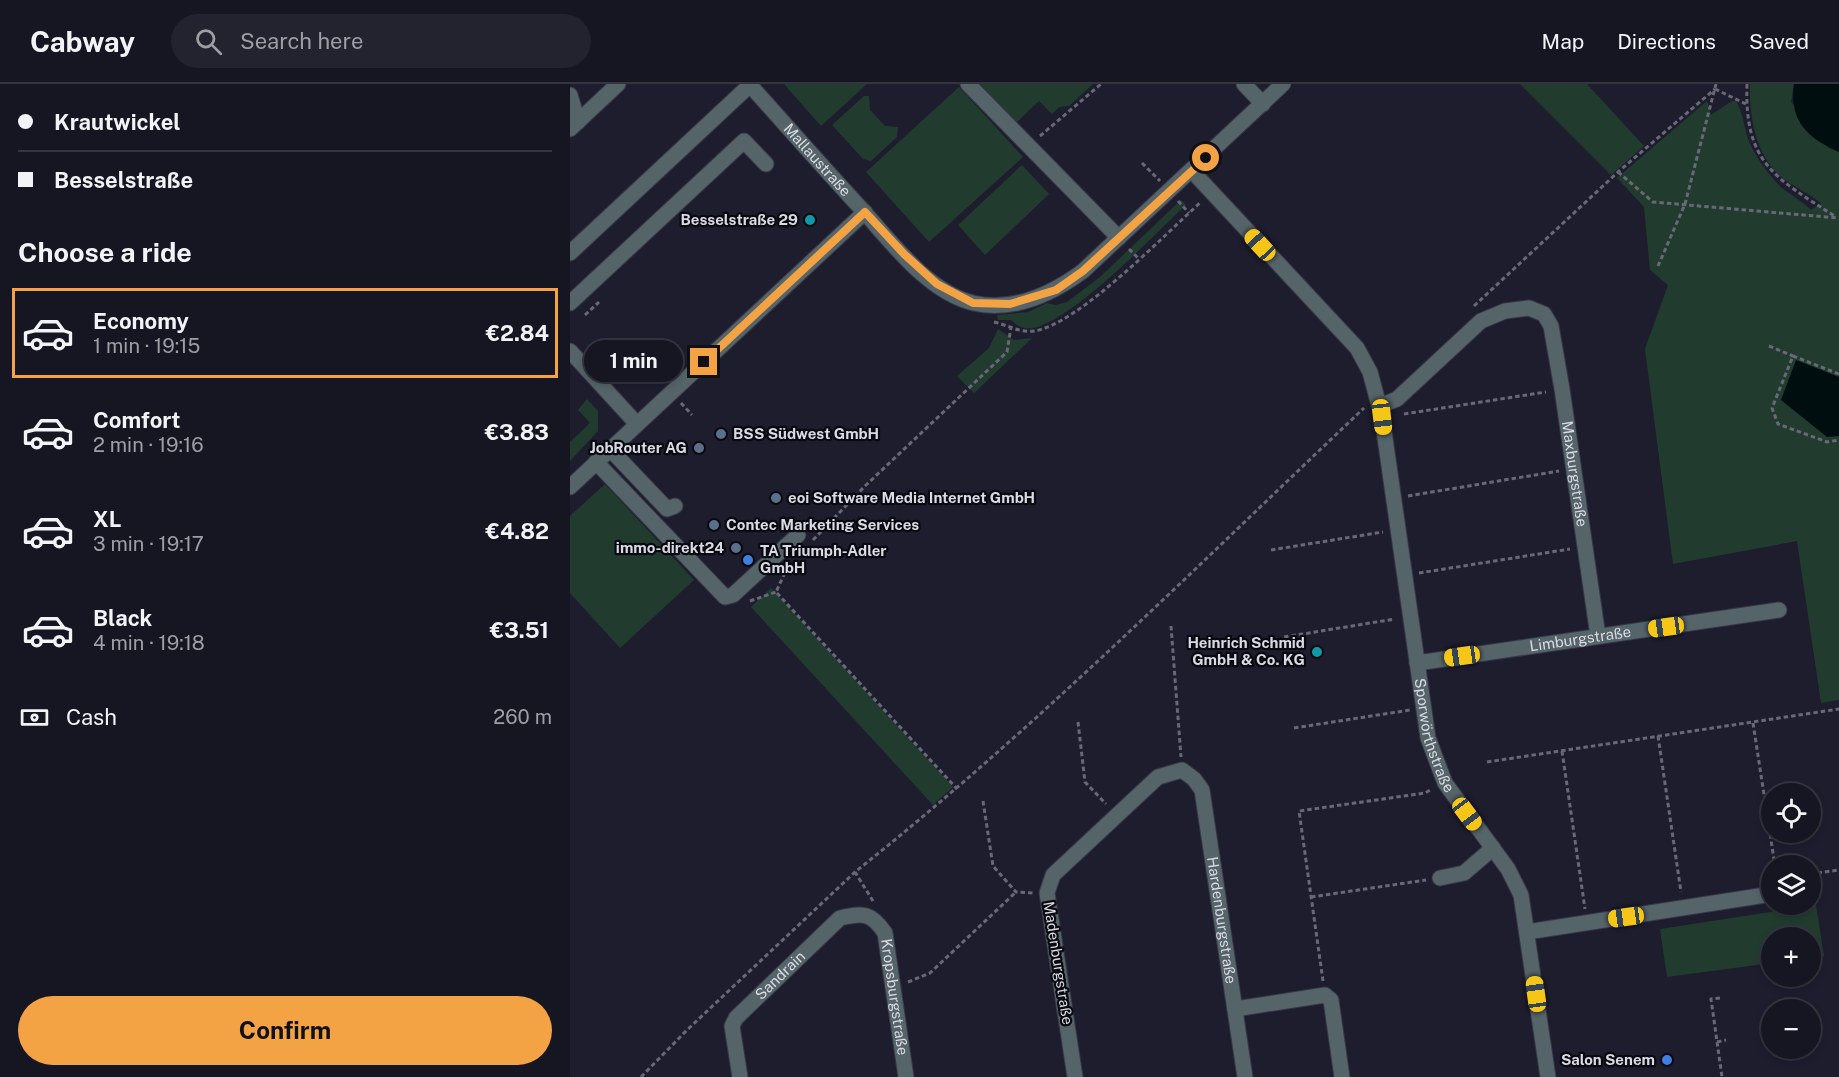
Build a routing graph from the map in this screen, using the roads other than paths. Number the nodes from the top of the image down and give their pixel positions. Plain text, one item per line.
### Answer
1 (618, 84) edge
2 (969, 84) edge
3 (1244, 84) edge
4 (1283, 84) edge
5 (750, 85) edge
6 (570, 95) edge
7 (1263, 104) junction
8 (574, 125) edge
9 (766, 164) dead end
10 (1192, 171) junction
11 (865, 212) junction
12 (1119, 238) junction
13 (570, 253) edge
14 (570, 303) edge
15 (570, 351) edge
16 (1380, 406) junction
17 (638, 424) junction
18 (610, 449) junction
19 (596, 462) junction
20 (570, 486) edge
21 (675, 506) dead end
22 (805, 538) road end
23 (1779, 610) dead end
24 (1598, 636) junction
25 (1417, 663) junction
26 (1182, 770) joint
27 (1493, 848) junction
28 (1440, 878) road end
29 (1761, 896) edge
30 (876, 920) joint
31 (1527, 932) junction
32 (1234, 1009) junction
33 (740, 1077) edge
34 (906, 1077) edge
35 (1075, 1077) edge
36 (1245, 1077) edge
37 (1342, 1077) edge
38 (1548, 1077) edge

1 - 8 street
2 - 12 street
3 - 7 street
4 - 7 street, Mallaustraße
5 - 11 street, Mallaustraße
5 - 13 street
6 - 8 street
7 - 10 street, Mallaustraße
9 - 14 street
10 - 12 street, Mallaustraße
10 - 16 street, Sporwörthstraße
11 - 12 street, Mallaustraße
11 - 17 street
15 - 17 street
16 - 24 street, Maxburgstraße
16 - 25 street, Sporwörthstraße
17 - 18 street
18 - 19 street
18 - 21 street
19 - 20 street
19 - 22 street
23 - 24 street, Limburgstraße
24 - 25 street, Limburgstraße
25 - 27 street, Sporwörthstraße
26 - 32 street, Hardenburgstraße
26 - 35 street, Madenburgstraße
27 - 28 street
27 - 31 street, Sporwörthstraße
29 - 31 street
30 - 33 street, Sandrain
30 - 34 street, Kropsburgstraße
31 - 38 street, Sporwörthstraße
32 - 36 street, Hardenburgstraße
32 - 37 street

